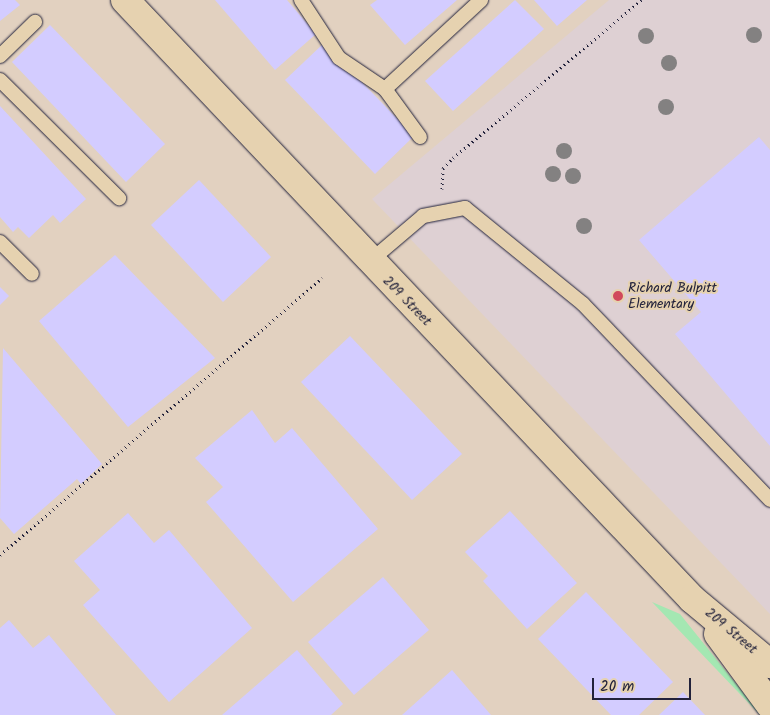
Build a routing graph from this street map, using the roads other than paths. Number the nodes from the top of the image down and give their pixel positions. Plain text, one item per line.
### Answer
1 (125, 0) edge
2 (301, 0) edge
3 (481, 0) edge
4 (35, 22) dead end
5 (0, 56) edge
6 (0, 80) edge
7 (384, 89) junction
8 (420, 137) dead end
9 (119, 198) dead end
10 (0, 242) edge
11 (369, 262) junction
12 (32, 274) dead end
13 (770, 500) edge
14 (692, 599) junction
15 (770, 664) edge
16 (770, 705) edge

1 - 11 street, 209 Street
2 - 7 lane
3 - 7 lane
4 - 5 lane
6 - 9 lane
7 - 8 lane
10 - 12 lane
11 - 13 lane
11 - 14 street, 209 Street
14 - 15 street, 209 Street
14 - 16 street, 209 Street

